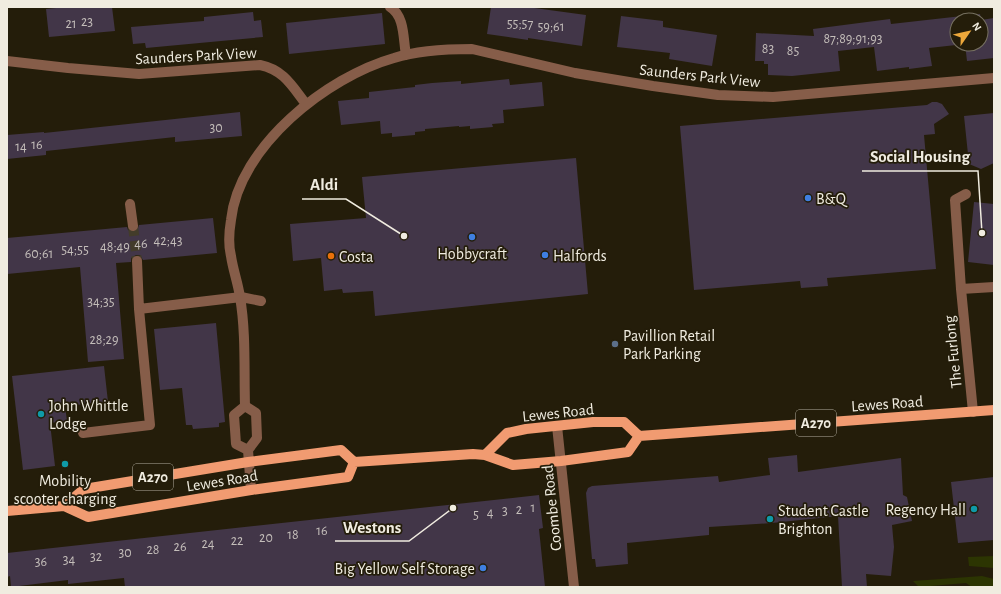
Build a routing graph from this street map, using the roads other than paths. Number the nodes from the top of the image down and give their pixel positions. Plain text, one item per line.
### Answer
1 (390, 7) edge
2 (406, 54) junction
3 (7, 61) edge
4 (994, 78) edge
5 (306, 104) junction
6 (966, 194) dead end
7 (130, 204) dead end
8 (133, 226) tunnel mouth
9 (136, 261) tunnel mouth
10 (994, 287) edge
11 (961, 289) junction
12 (240, 297) junction
13 (261, 301) dead end
14 (139, 309) junction
15 (245, 406) junction
16 (994, 410) edge
17 (974, 412) junction
18 (558, 426) junction
19 (83, 433) dead end
20 (639, 436) junction
21 (248, 450) junction
22 (485, 455) junction
23 (562, 461) junction
24 (248, 462) junction
25 (354, 462) junction
26 (251, 490) junction
27 (64, 506) junction
28 (7, 511) edge
29 (574, 587) edge

1 - 2 street
2 - 4 street, Saunders Park View
2 - 5 street, Saunders Park View
3 - 5 street, Saunders Park View
5 - 12 street
6 - 11 street, The Furlong
7 - 8 street
9 - 14 street
10 - 11 street
11 - 17 street, The Furlong
12 - 13 street
12 - 14 street
12 - 15 street
14 - 19 street
15 - 21 street
15 - 21 street
16 - 17 main road, Lewes Road / A270
17 - 20 main road, Lewes Road / A270
18 - 20 main road, Lewes Road
18 - 22 main road, Lewes Road
18 - 23 street, Coombe Road
20 - 23 main road
21 - 24 street
22 - 23 main road
22 - 25 main road
23 - 29 street, Coombe Road
24 - 25 main road, Lewes Road / A270
24 - 26 street
24 - 27 main road, Lewes Road / A270
25 - 26 main road, Lewes Road / A270
26 - 27 main road, Lewes Road / A270
27 - 28 main road

